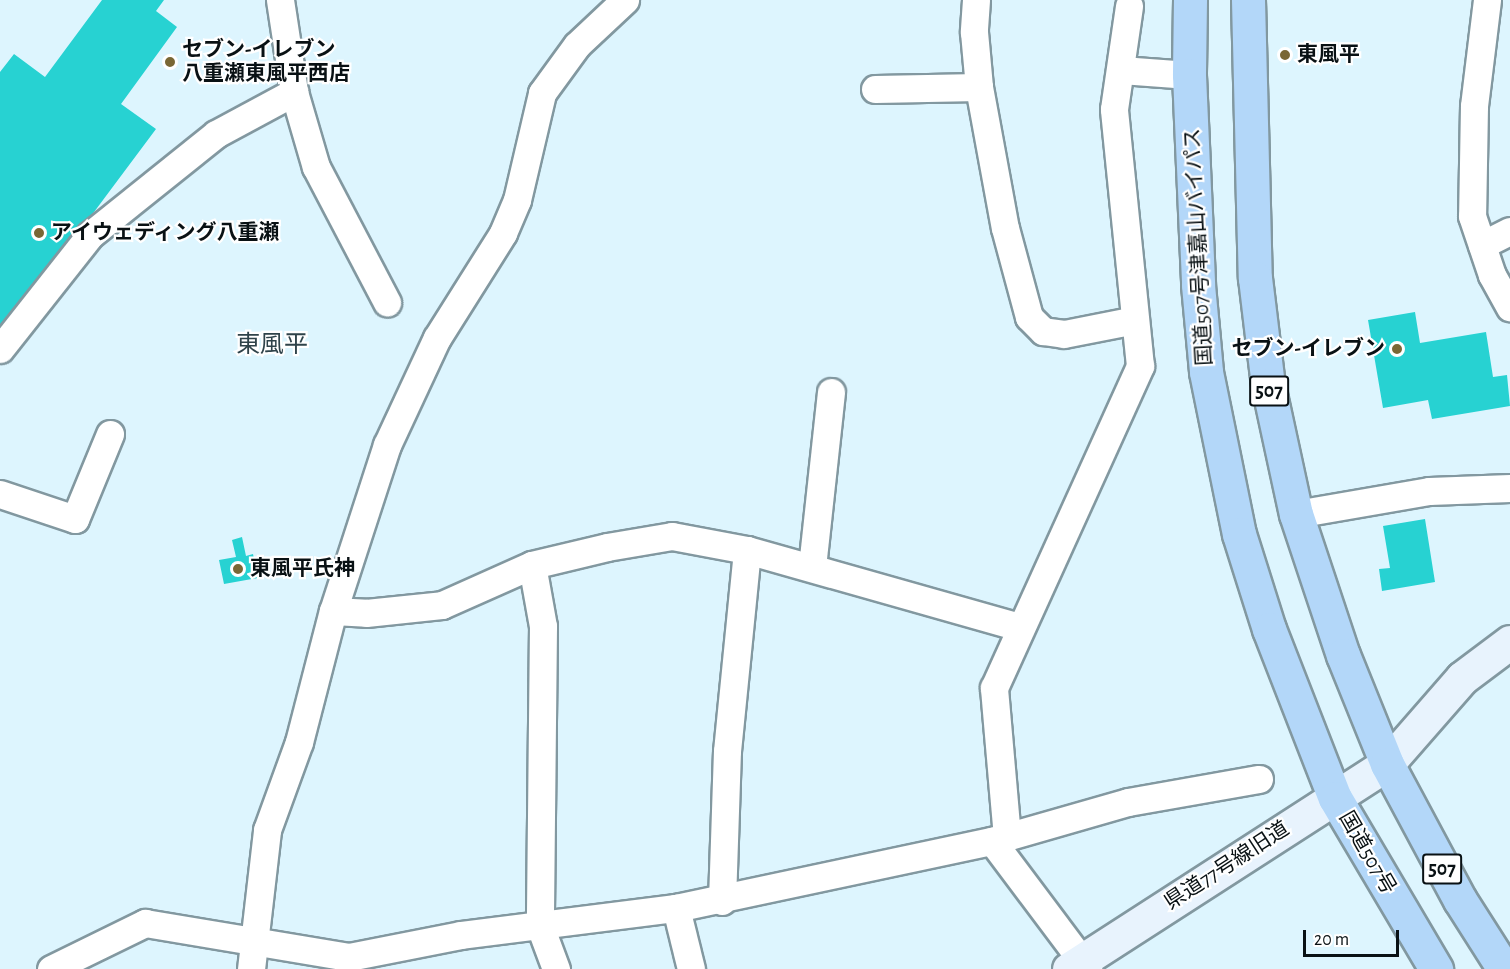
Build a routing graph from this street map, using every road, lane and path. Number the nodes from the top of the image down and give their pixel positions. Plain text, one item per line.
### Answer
1 (280, 0) edge
2 (625, 0) edge
3 (976, 0) edge
4 (1190, 0) edge
5 (1248, 0) edge
6 (1487, 0) edge
7 (1129, 6) dead end
8 (1121, 70) junction
9 (1189, 75) junction
10 (979, 87) junction
11 (875, 88) dead end
12 (294, 92) junction
13 (1510, 231) edge
14 (1482, 245) junction
15 (387, 302) dead end
16 (1510, 307) edge
17 (1135, 320) junction
18 (0, 349) edge
19 (831, 392) dead end
20 (110, 434) dead end
21 (1510, 488) edge
22 (0, 494) edge
23 (1296, 514) junction
24 (747, 550) junction
25 (532, 565) junction
26 (812, 567) junction
27 (333, 611) junction
28 (1019, 627) junction
29 (1510, 642) edge
30 (1387, 764) junction
31 (1259, 778) dead end
32 (1335, 798) junction
33 (1000, 839) junction
34 (722, 901) junction
35 (676, 908) junction
36 (540, 926) junction
37 (255, 939) junction
38 (1080, 966) edge
39 (51, 969) edge
40 (251, 969) edge
41 (556, 969) edge
42 (691, 969) edge
43 (1437, 969) edge
44 (1504, 969) edge

1 - 12 street
2 - 27 street
3 - 10 street
4 - 9 highway, 国道507号津嘉山バイパス / 507
5 - 23 highway, 507
6 - 14 street
7 - 8 street
8 - 9 street
8 - 17 street
9 - 32 highway, 国道507号津嘉山バイパス / 507
10 - 11 street
10 - 17 street
12 - 15 street
12 - 18 street
13 - 14 street
14 - 16 street
17 - 28 street
19 - 26 street
20 - 22 street
21 - 23 street
23 - 30 highway, 507
24 - 25 street
24 - 26 street
24 - 34 street
25 - 27 street
25 - 36 street
26 - 28 street
27 - 37 street
28 - 33 street
29 - 30 street, 県道77号線旧道
30 - 32 street, 県道77号線旧道
30 - 44 highway, 507
31 - 33 street
32 - 38 street, 県道77号線旧道
32 - 43 highway, 国道507号 / 507
33 - 34 street
33 - 38 street
34 - 35 street
35 - 36 street
35 - 42 street
36 - 37 street
36 - 41 street
37 - 39 street
37 - 40 street

